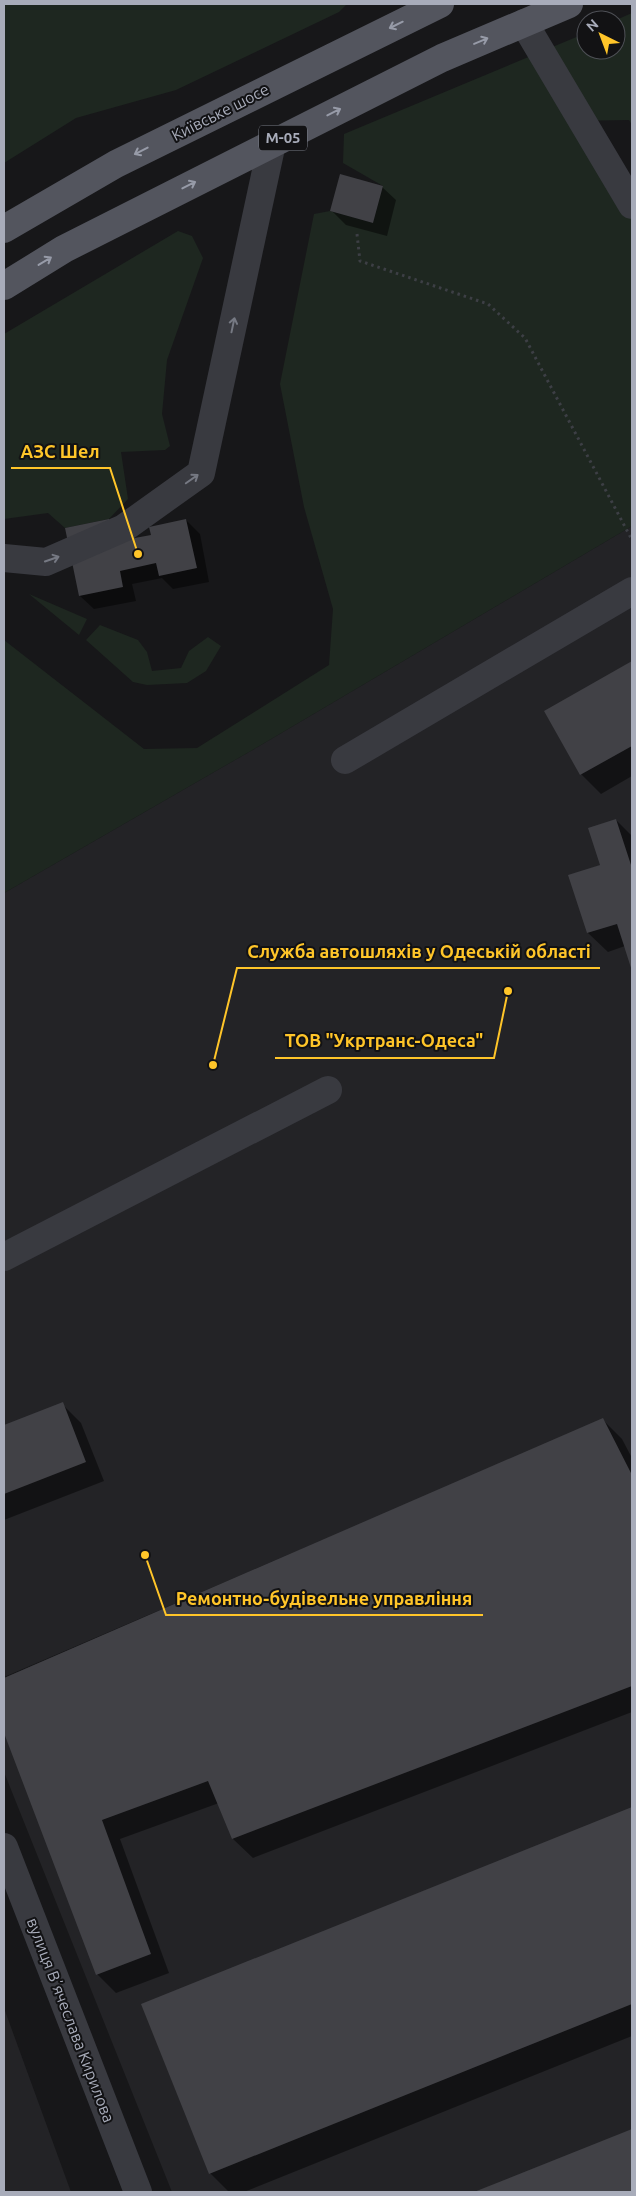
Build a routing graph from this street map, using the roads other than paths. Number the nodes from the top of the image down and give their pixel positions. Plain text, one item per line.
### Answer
1 (439, 4) edge
2 (569, 4) edge
3 (524, 23) junction
4 (272, 143) junction
5 (632, 205) edge
6 (4, 229) edge
7 (4, 286) edge
8 (4, 558) edge
9 (632, 591) edge
10 (345, 760) dead end
11 (328, 1090) dead end
12 (4, 1257) edge
13 (4, 1847) edge
14 (138, 2192) edge

1 -> 6 main road, Київське шосе
2 - 3 main road, М-05
4 -> 3 main road, М-05
3 - 5 street
7 -> 4 main road, М-05
8 -> 4 street
9 - 10 street
11 - 12 street
13 - 14 street, вулиця Вʼячеслава Кирилова

